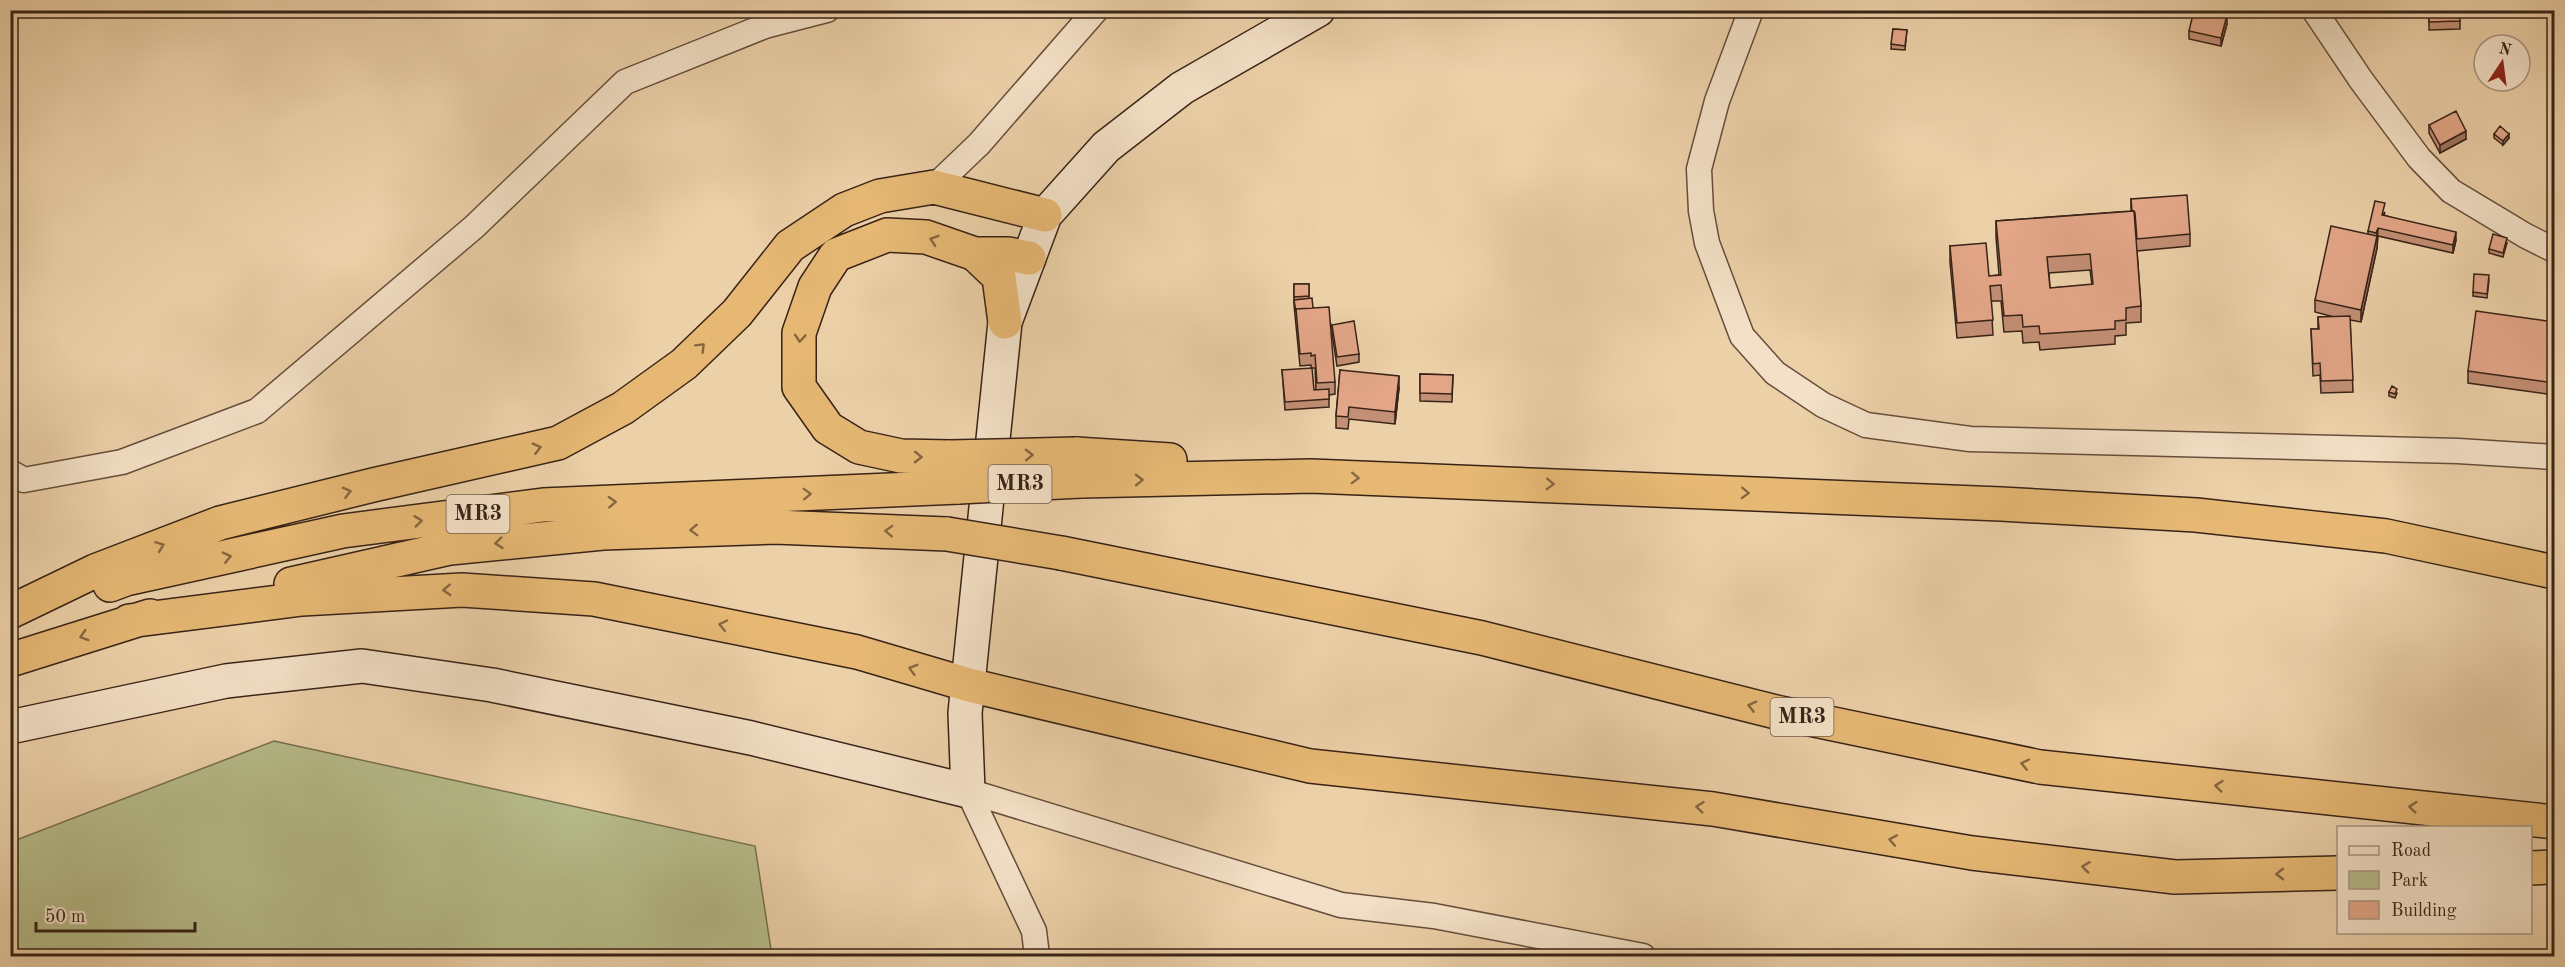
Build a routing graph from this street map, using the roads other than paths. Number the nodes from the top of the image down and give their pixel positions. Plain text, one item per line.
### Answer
1 (826, 10) edge
2 (1096, 10) edge
3 (1318, 10) edge
4 (1751, 10) edge
5 (2314, 10) edge
6 (934, 187) junction
7 (1045, 215) junction
8 (2554, 250) edge
9 (975, 254) junction
10 (1029, 258) junction
11 (1005, 322) junction
12 (2554, 457) edge
13 (10, 472) edge
14 (954, 472) junction
15 (2554, 572) edge
16 (10, 612) edge
17 (129, 621) junction
18 (10, 623) edge
19 (10, 660) edge
20 (969, 685) junction
21 (10, 727) edge
22 (968, 791) junction
23 (2554, 822) edge
24 (2554, 867) edge
25 (2532, 868) edge
26 (2337, 873) edge
27 (1037, 957) edge
28 (1643, 957) edge

1 - 13 street
2 - 6 street
3 - 7 street
4 - 12 street
5 - 8 street
6 - 7 highway
16 -> 6 highway
7 - 10 street
9 - 10 highway
9 - 11 highway
9 -> 14 highway
10 - 11 street
11 - 20 street
14 -> 15 highway, MR3, bridge
18 -> 14 highway, MR3
17 -> 19 highway, MR3
20 -> 17 highway
23 -> 17 highway, MR3, bridge
20 - 22 street
26 -> 20 highway
21 - 22 street
22 - 27 street
22 - 28 street
24 - 25 highway

